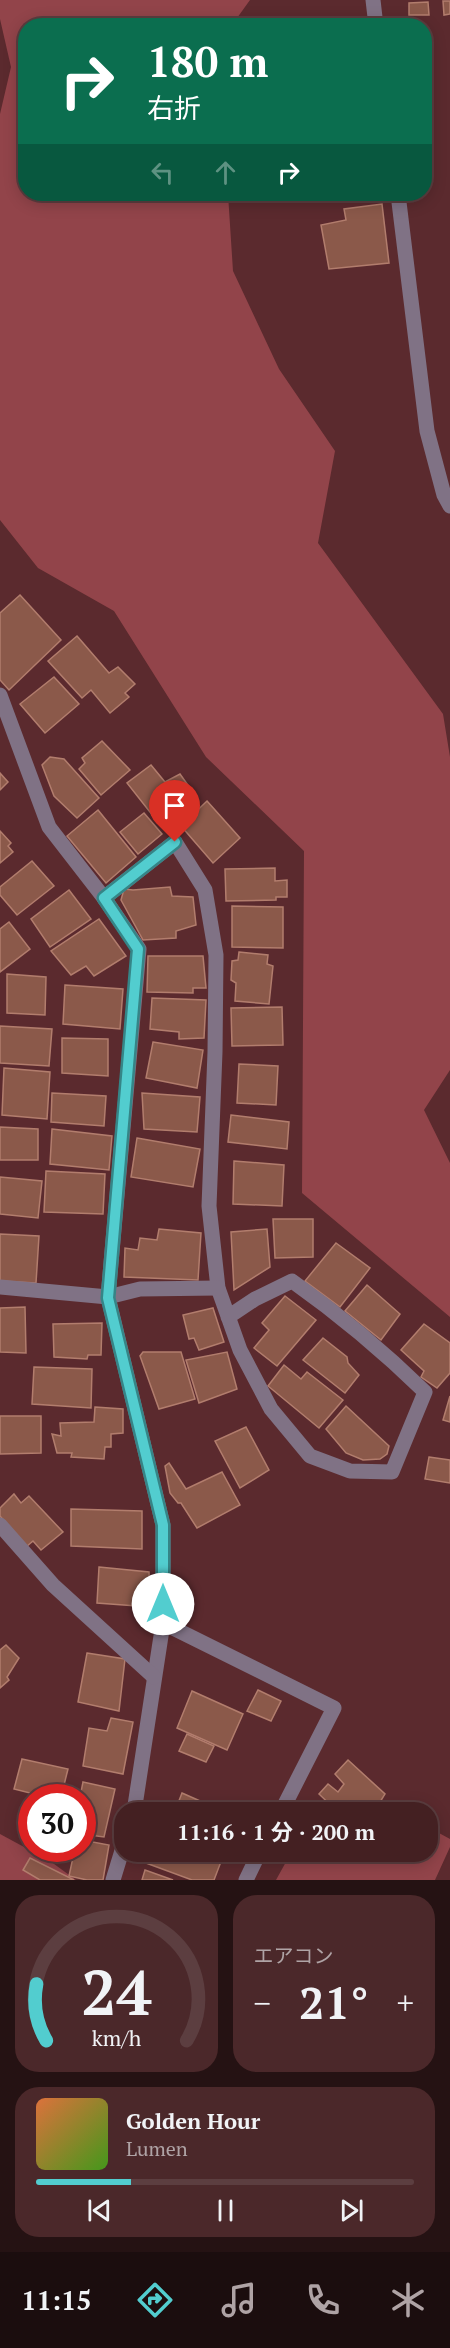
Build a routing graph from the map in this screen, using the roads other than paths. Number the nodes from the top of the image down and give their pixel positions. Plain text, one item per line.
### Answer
1 (373, 0) edge
2 (375, 18) edge
3 (399, 201) edge
4 (450, 506) edge
5 (0, 694) edge
6 (104, 898) junction
7 (0, 1287) edge
8 (218, 1288) junction
9 (108, 1298) junction
10 (228, 1317) junction
11 (0, 1525) edge
12 (163, 1623) junction
13 (154, 1677) junction
14 (135, 1802) edge
15 (286, 1802) edge
16 (118, 1862) edge
17 (255, 1862) edge
18 (113, 1880) edge
19 (246, 1880) edge

1 - 2 street
3 - 4 street
5 - 6 street
6 - 8 street
6 - 9 street
7 - 9 street
8 - 9 street
8 - 10 street
9 - 12 street
10 - 10 street
11 - 13 street
12 - 13 street
12 - 15 street
13 - 14 street
16 - 18 street
17 - 19 street

